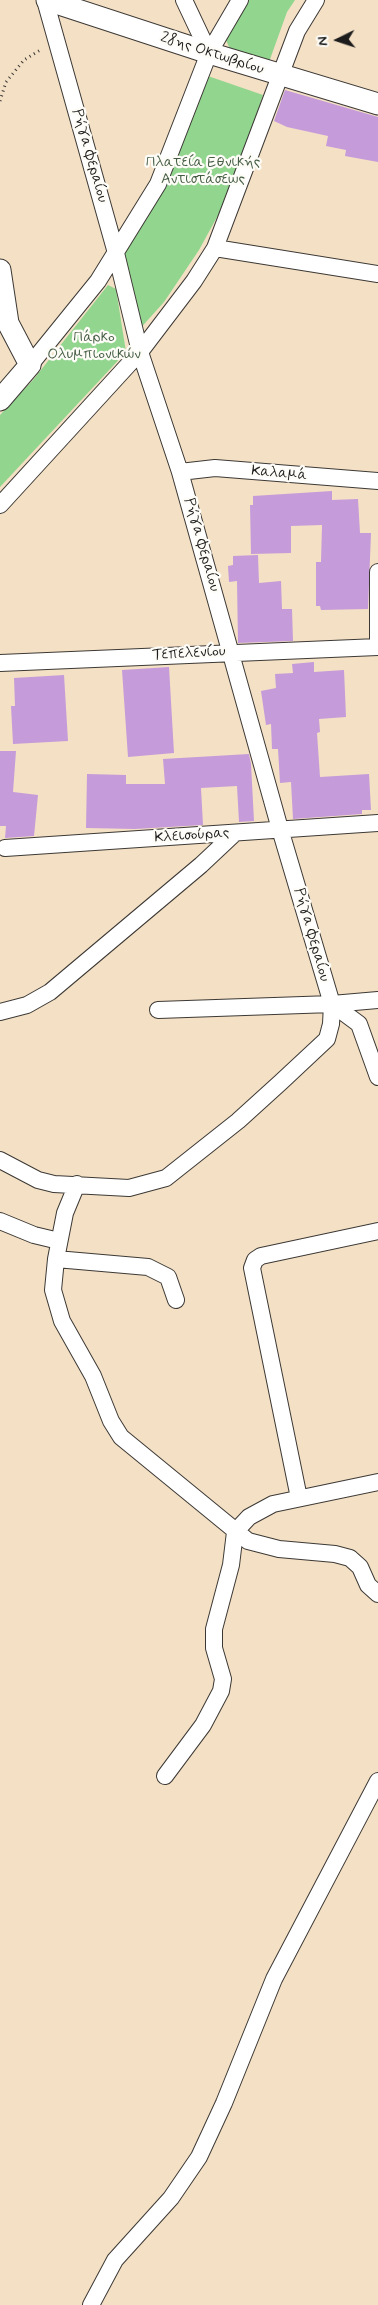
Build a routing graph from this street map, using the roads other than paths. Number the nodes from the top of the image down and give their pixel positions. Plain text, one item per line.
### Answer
1 (46, 0) edge
2 (184, 0) edge
3 (240, 0) edge
4 (316, 0) edge
5 (209, 53) junction
6 (281, 76) junction
7 (378, 104) edge
8 (215, 248) junction
9 (116, 254) junction
10 (0, 270) edge
11 (378, 274) edge
12 (140, 352) junction
13 (30, 365) junction
14 (0, 400) edge
15 (180, 472) junction
16 (378, 482) edge
17 (0, 505) edge
18 (378, 572) edge
19 (378, 647) edge
20 (232, 652) junction
21 (0, 663) edge
22 (378, 823) edge
23 (280, 829) junction
24 (234, 834) junction
25 (5, 848) dead end
26 (378, 1000) edge
27 (332, 1004) junction
28 (158, 1010) dead end
29 (0, 1012) edge
30 (378, 1077) edge
31 (0, 1160) edge
32 (77, 1184) junction
33 (0, 1222) edge
34 (378, 1231) edge
35 (59, 1241) junction
36 (56, 1259) junction
37 (176, 1300) dead end
38 (378, 1482) edge
39 (299, 1498) junction
40 (235, 1532) junction
41 (378, 1594) edge
42 (165, 1776) dead end
43 (378, 1780) edge
44 (92, 2305) edge

1 - 5 street, 28ης Οκτωβρίου
1 - 9 street, Ρήγα Φεραίου
2 - 5 street
3 - 5 street
4 - 6 street
5 - 6 street, 28ης Οκτωβρίου
5 - 9 street
6 - 7 street, 28ης Οκτωβρίου
6 - 8 street
8 - 11 street
8 - 12 street
9 - 12 street, Ρήγα Φεραίου
9 - 13 street
10 - 13 street
12 - 15 street, Ρήγα Φεραίου
12 - 17 street
13 - 14 street
15 - 16 street, Καλαμά
15 - 20 street, Ρήγα Φεραίου
18 - 19 street
19 - 20 street, Τεπελενίου
20 - 21 street, Τεπελενίου
20 - 23 street, Ρήγα Φεραίου
22 - 23 street, Κλεισούρας
23 - 24 street, Κλεισούρας
23 - 27 street, Ρήγα Φεραίου
24 - 25 street, Κλεισούρας
24 - 29 street
26 - 27 street
27 - 28 street
27 - 30 street
27 - 32 street
31 - 32 street
32 - 35 street
33 - 35 street
34 - 39 street
35 - 36 street
36 - 37 street
36 - 40 street
38 - 39 street
39 - 40 street
40 - 41 street
40 - 42 street
43 - 44 street

